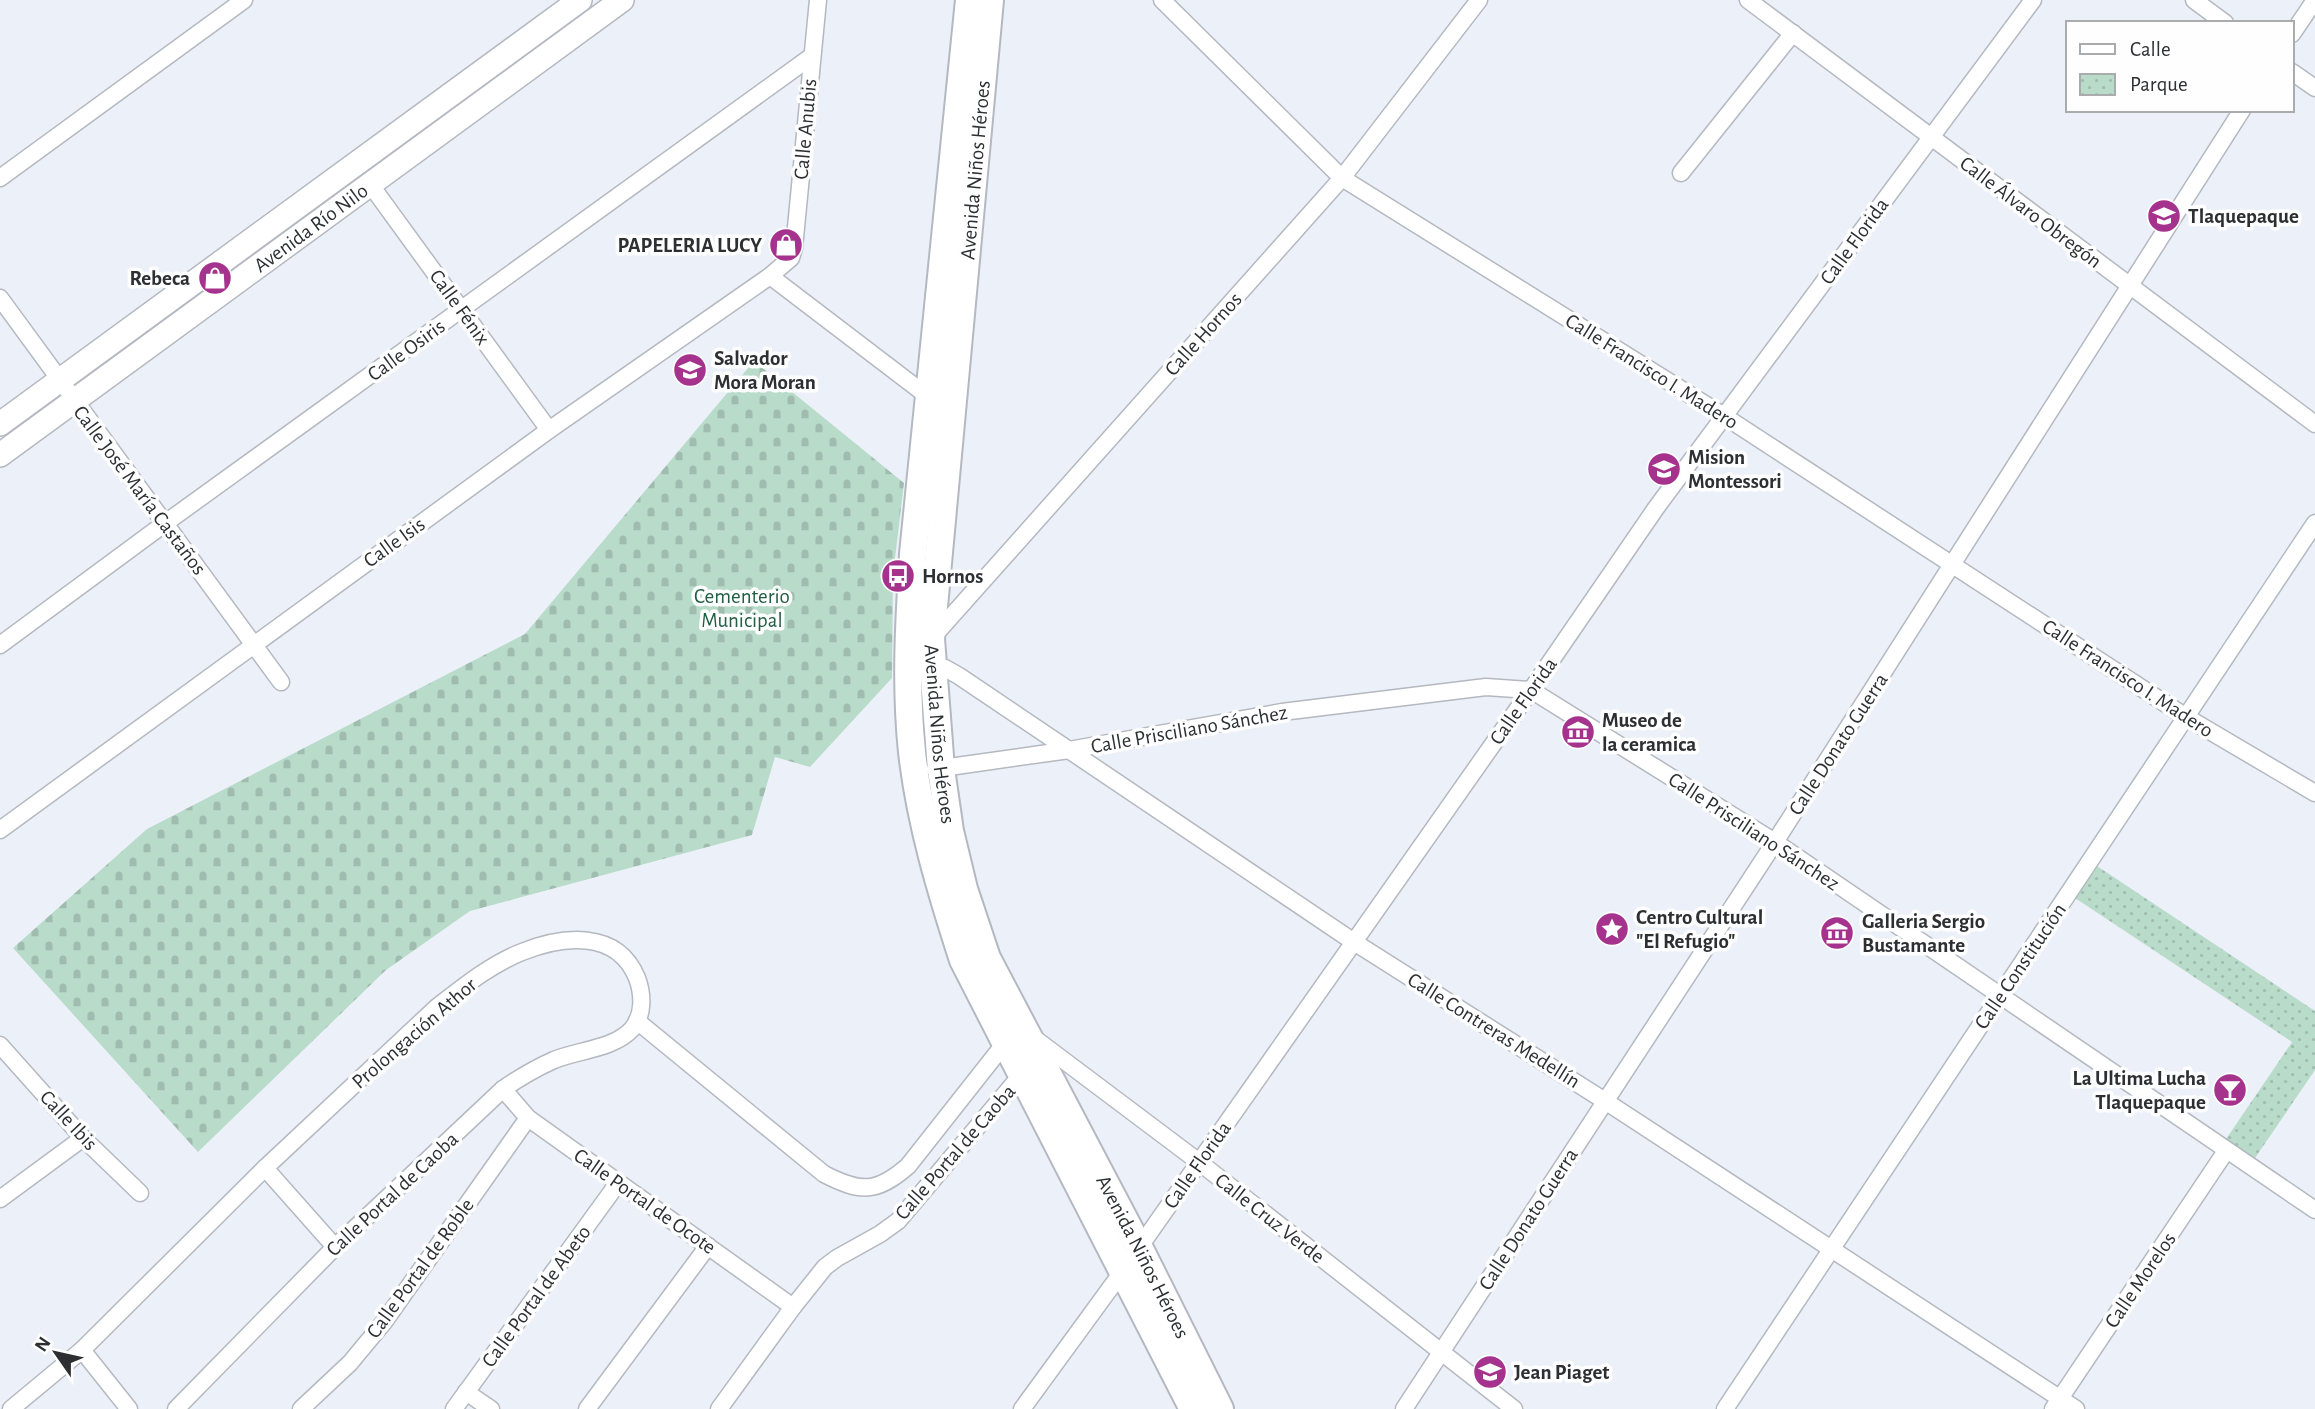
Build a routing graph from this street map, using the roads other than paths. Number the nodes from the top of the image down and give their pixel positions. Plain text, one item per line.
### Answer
1 (244, 0) edge
2 (580, 0) edge
3 (622, 0) edge
4 (818, 0) edge
5 (969, 0) edge
6 (990, 0) edge
7 (1162, 0) edge
8 (1457, 0) edge
9 (1748, 0) edge
10 (2033, 0) edge
11 (2194, 0) edge
12 (2315, 0) edge
13 (1475, 6) edge
14 (2222, 21) edge
15 (2294, 31) edge
16 (1793, 33) junction
17 (812, 56) junction
18 (2294, 73) edge
19 (2315, 88) edge
20 (2241, 112) edge
21 (1931, 137) junction
22 (1681, 173) dead end
23 (0, 178) edge
24 (1342, 178) junction
25 (370, 184) junction
26 (791, 258) joint
27 (770, 276) junction
28 (2131, 286) junction
29 (0, 298) edge
30 (462, 310) junction
31 (60, 381) junction
32 (930, 398) junction
33 (74, 401) junction
34 (1724, 416) junction
35 (0, 424) edge
36 (2315, 424) edge
37 (549, 429) junction
38 (0, 455) edge
39 (2315, 523) edge
40 (164, 524) junction
41 (1953, 565) junction
42 (255, 644) junction
43 (0, 645) edge
44 (919, 654) junction
45 (281, 682) dead end
46 (1531, 690) junction
47 (2186, 717) junction
48 (1069, 750) junction
49 (928, 769) junction
50 (2315, 793) edge
51 (0, 830) edge
52 (1775, 842) junction
53 (1354, 942) junction
54 (2000, 996) junction
55 (637, 1021) junction
56 (1014, 1037) junction
57 (0, 1045) edge
58 (1022, 1074) junction
59 (503, 1089) junction
60 (1605, 1101) junction
61 (528, 1118) junction
62 (83, 1138) junction
63 (2226, 1151) junction
64 (1199, 1162) junction
65 (908, 1166) junction
66 (265, 1168) junction
67 (931, 1182) junction
68 (618, 1183) junction
69 (140, 1193) dead end
70 (0, 1199) edge
71 (2315, 1210) edge
72 (708, 1246) junction
73 (335, 1247) junction
74 (1139, 1247) junction
75 (1831, 1250) junction
76 (1122, 1272) junction
77 (793, 1307) junction
78 (82, 1350) junction
79 (1440, 1353) junction
80 (466, 1392) junction
81 (2057, 1404) edge
82 (11, 1409) edge
83 (129, 1409) edge
84 (176, 1409) edge
85 (301, 1409) edge
86 (454, 1409) edge
87 (491, 1409) edge
88 (587, 1409) edge
89 (719, 1409) edge
90 (1022, 1409) edge
91 (1194, 1409) edge
92 (1220, 1409) edge
93 (1404, 1409) edge
94 (1514, 1409) edge
95 (1725, 1409) edge
96 (2076, 1409) edge

1 - 23 street
2 - 31 main road, Avenida Río Nilo
3 - 25 main road, Avenida Río Nilo
4 - 17 street, Calle Anubis
5 - 32 main road, Avenida Niños Héroes
6 - 44 main road, Avenida Niños Héroes
7 - 24 street, Calle Francisco I. Madero
8 - 13 street
9 - 16 street, Calle Álvaro Obregón
10 - 21 street, Calle Florida
11 - 14 street
12 - 15 street
13 - 24 street, Calle Hornos
16 - 21 street, Calle Álvaro Obregón
16 - 22 street
17 - 26 street, Calle Anubis
17 - 30 street, Calle Osiris
18 - 19 street
20 - 28 street, Calle Donato Guerra
21 - 28 street, Calle Álvaro Obregón
21 - 34 street, Calle Florida
24 - 34 street, Calle Francisco I. Madero
24 - 44 street, Calle Hornos
25 - 30 street, Calle Fénix
25 - 33 main road, Avenida Río Nilo
26 - 27 street, Calle Isis
27 - 32 street
27 - 37 street, Calle Isis
28 - 36 street, Calle Álvaro Obregón
28 - 41 street, Calle Donato Guerra
29 - 31 street, Calle José María Castaños
30 - 37 street, Calle Fénix
30 - 40 street, Calle Osiris
31 - 33 street, Calle José María Castaños
31 - 35 main road, Avenida Río Nilo
32 - 44 main road, Avenida Niños Héroes
33 - 38 main road, Avenida Río Nilo
33 - 40 street, Calle José María Castaños
34 - 41 street, Calle Francisco I. Madero
34 - 46 street, Calle Florida
37 - 42 street, Calle Isis
39 - 47 street, Calle Constitución
40 - 42 street, Calle José María Castaños
40 - 43 street, Calle Osiris
41 - 47 street, Calle Francisco I. Madero
41 - 52 street, Calle Donato Guerra
42 - 45 street, Calle José María Castaños
42 - 51 street, Calle Isis
44 - 48 street, Calle Contreras Medellín
44 - 49 main road, Avenida Niños Héroes
46 - 48 street, Calle Prisciliano Sánchez
46 - 52 street, Calle Prisciliano Sánchez
46 - 53 street, Calle Florida
47 - 50 street, Calle Francisco I. Madero
47 - 54 street, Calle Constitución
48 - 49 street, Calle Prisciliano Sánchez
48 - 53 street, Calle Contreras Medellín
49 - 56 main road, Avenida Niños Héroes
52 - 54 street, Calle Prisciliano Sánchez
52 - 60 street, Calle Donato Guerra
53 - 60 street, Calle Contreras Medellín
53 - 64 street, Calle Florida
54 - 63 street, Calle Prisciliano Sánchez
54 - 75 street, Calle Constitución
55 - 59 street, Calle Portal de Caoba
55 - 65 street
55 - 66 street, Prolongación Athor
56 - 58 main road, Avenida Niños Héroes
56 - 64 street, Calle Cruz Verde
56 - 65 street
56 - 74 main road, Avenida Niños Héroes
57 - 62 street, Calle Ibis
58 - 67 street, Calle Portal de Caoba
58 - 76 main road, Avenida Niños Héroes
59 - 61 street, Calle Portal de Ocote
59 - 73 street, Calle Portal de Caoba
60 - 75 street, Calle Contreras Medellín
60 - 79 street, Calle Donato Guerra
61 - 68 street, Calle Portal de Ocote
61 - 85 street, Calle Portal de Roble
62 - 69 street, Calle Ibis
62 - 70 street
63 - 71 street, Calle Prisciliano Sánchez
63 - 81 street, Calle Morelos
64 - 74 street, Calle Florida
64 - 79 street, Calle Cruz Verde
65 - 67 street
66 - 73 street
66 - 78 street, Prolongación Athor
67 - 77 street, Calle Portal de Caoba
68 - 72 street, Calle Portal de Ocote
68 - 80 street, Calle Portal de Abeto
72 - 77 street, Calle Portal de Ocote
72 - 88 street
73 - 84 street, Calle Portal de Caoba
74 - 76 street, Calle Florida
74 - 92 main road, Avenida Niños Héroes
75 - 81 street, Calle Contreras Medellín
75 - 95 street, Calle Constitución
76 - 90 street, Calle Florida
76 - 91 main road, Avenida Niños Héroes
77 - 89 street, Calle Portal de Caoba
78 - 82 street, Prolongación Athor
78 - 83 street
79 - 93 street, Calle Donato Guerra
79 - 94 street, Calle Cruz Verde
80 - 86 street, Calle Portal de Abeto
80 - 87 street
81 - 96 street, Calle Contreras Medellín

